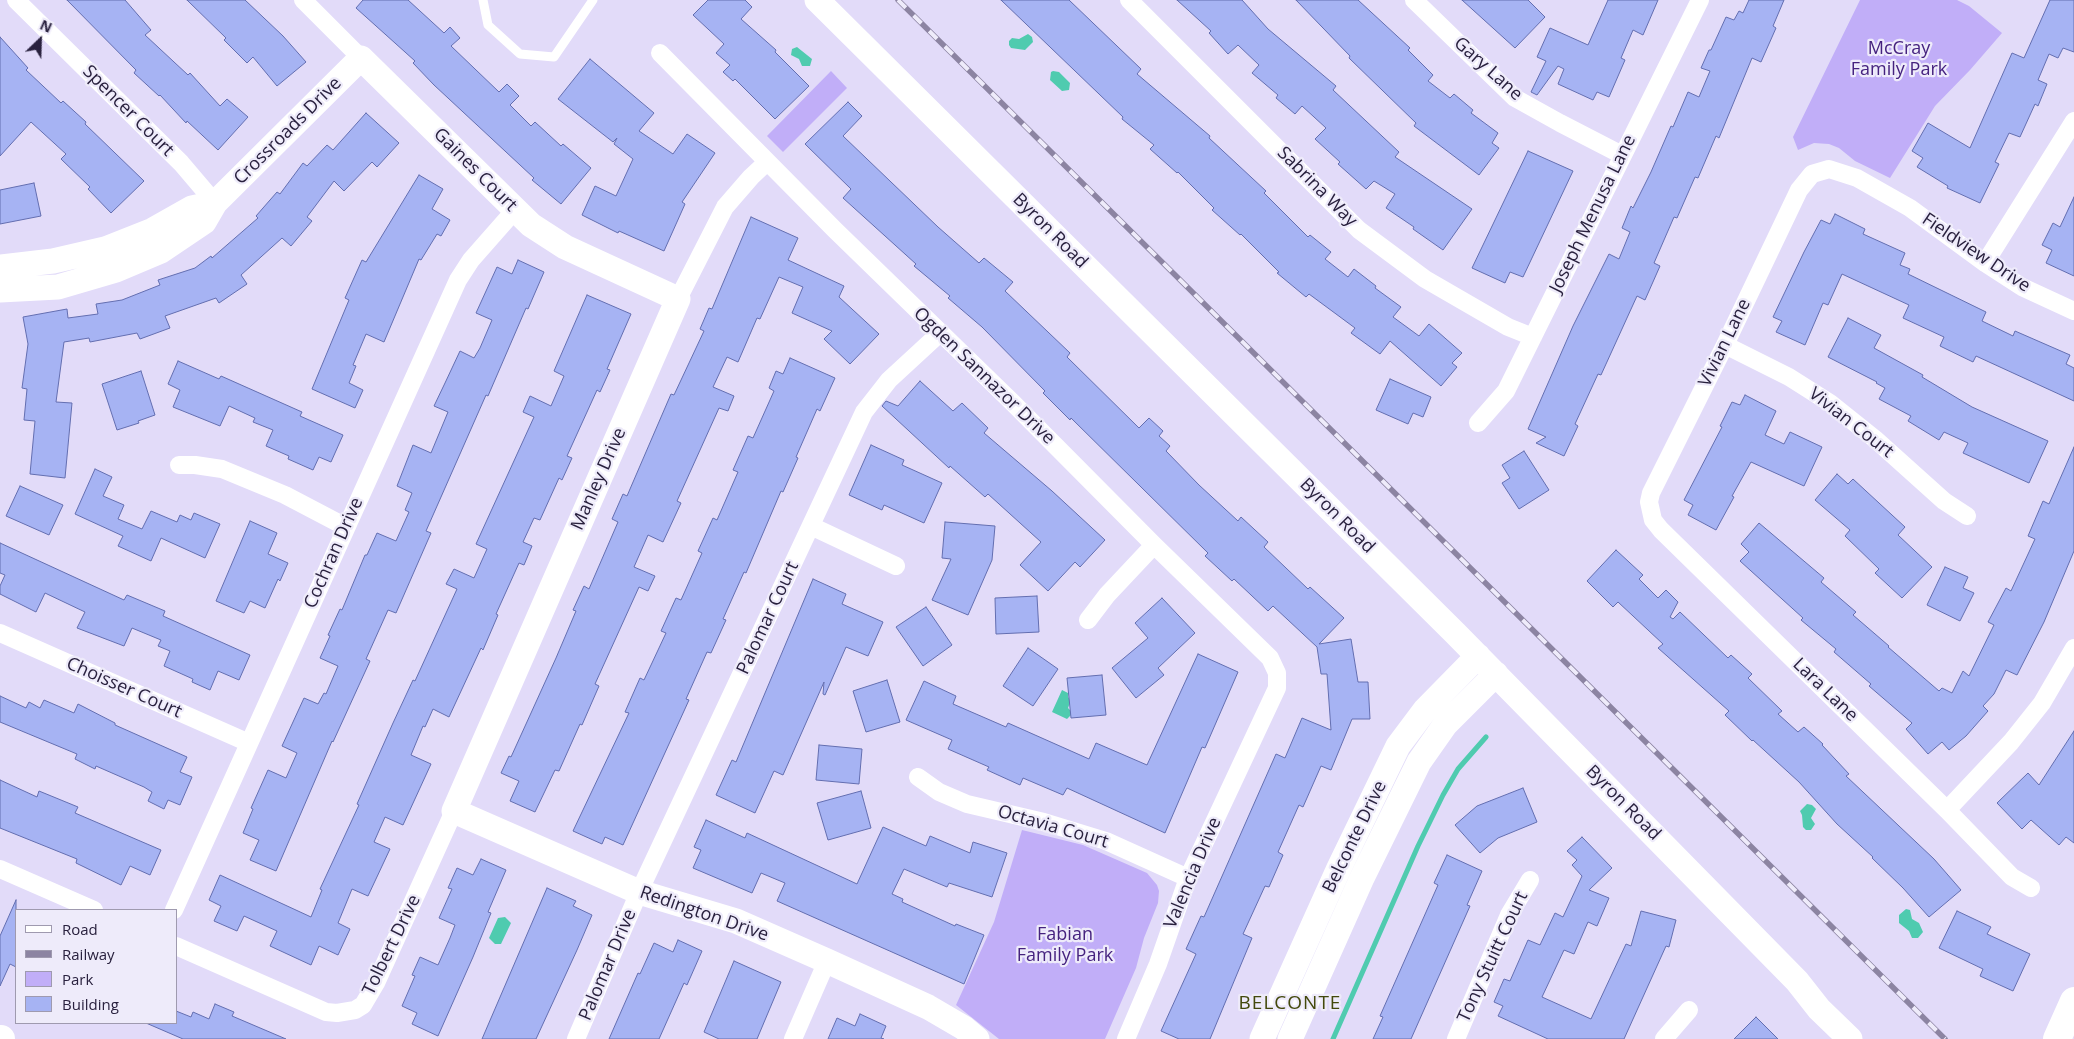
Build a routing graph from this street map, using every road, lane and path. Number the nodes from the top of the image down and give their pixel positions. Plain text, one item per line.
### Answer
1 (16, 0) edge
2 (303, 0) edge
3 (483, 0) edge
4 (593, 0) edge
5 (818, 0) edge
6 (1129, 0) edge
7 (1414, 0) edge
8 (1700, 0) edge
9 (660, 53) dead end
10 (361, 58) junction
11 (2074, 121) edge
12 (1622, 155) junction
13 (767, 162) junction
14 (1881, 191) joint
15 (215, 203) junction
16 (515, 210) junction
17 (1985, 263) junction
18 (0, 267) edge
19 (0, 290) edge
20 (678, 298) junction
21 (2074, 311) edge
22 (940, 333) junction
23 (1533, 337) junction
24 (1725, 345) junction
25 (1478, 423) dead end
26 (179, 466) dead end
27 (1967, 516) dead end
28 (811, 526) junction
29 (346, 527) junction
30 (1154, 545) junction
31 (896, 566) dead end
32 (1702, 570) joint
33 (1088, 620) dead end
34 (0, 633) edge
35 (2074, 648) edge
36 (1478, 656) junction
37 (1496, 674) junction
38 (1267, 709) joint
39 (249, 743) junction
40 (918, 777) dead end
41 (454, 810) junction
42 (1947, 810) junction
43 (0, 869) edge
44 (1188, 878) junction
45 (1530, 880) dead end
46 (2031, 888) dead end
47 (640, 892) junction
48 (92, 909) edge
49 (174, 909) edge
50 (178, 947) edge
51 (827, 961) junction
52 (2074, 1001) edge
53 (1690, 1010) dead end
54 (1461, 1037) edge
55 (576, 1039) edge
56 (793, 1039) edge
57 (977, 1039) edge
58 (1126, 1039) edge
59 (1262, 1039) edge
60 (1290, 1039) edge
61 (1664, 1039) edge
62 (1850, 1039) edge
63 (2057, 1039) edge

1 - 15 street, Spencer Court
2 - 10 street, Gaines Court
3 - 4 lane
5 - 36 main road, Byron Road
6 - 23 street, Sabrina Way
7 - 12 street, Gary Lane
8 - 12 street, Joseph Menusa Lane
9 - 13 street, Ogden Sannazor Drive
10 - 15 main road, Crossroads Drive
10 - 16 main road, Gaines Court
11 - 17 street
12 - 23 street, Joseph Menusa Lane
13 - 20 street, Manley Drive
13 - 22 street, Ogden Sannazor Drive
14 - 17 street, Fieldview Drive
14 - 24 street, Vivian Lane
15 - 18 main road
15 - 19 main road, Crossroads Drive
16 - 20 main road, Gaines Court
16 - 29 street, Cochran Drive
17 - 21 street, Fieldview Drive
20 - 41 main road, Manley Drive
22 - 28 street, Palomar Court
22 - 30 street, Ogden Sannazor Drive
23 - 25 street, Joseph Menusa Lane
24 - 27 street, Vivian Court
24 - 32 street, Vivian Lane
26 - 29 street
28 - 31 street
28 - 47 street, Palomar Court
29 - 39 street, Cochran Drive
30 - 33 street
30 - 38 street, Ogden Sannazor Drive
32 - 42 street, Lara Lane
34 - 39 street, Choisser Court
35 - 42 street
36 - 37 main road, Byron Road
36 - 59 main road, Belconte Drive
37 - 60 main road, Belconte Drive
37 - 62 main road, Byron Road
38 - 44 street, Valencia Drive
39 - 49 street, Cochran Drive
40 - 44 street, Octavia Court
41 - 47 main road, Redington Drive
41 - 50 street, Tolbert Drive
42 - 46 street, Lara Lane
43 - 48 street
44 - 58 street, Valencia Drive
45 - 54 street, Tony Stuitt Court
47 - 51 main road, Redington Drive
47 - 55 street, Palomar Drive
51 - 56 street
51 - 57 main road, Redington Drive
52 - 63 main road
53 - 61 street

